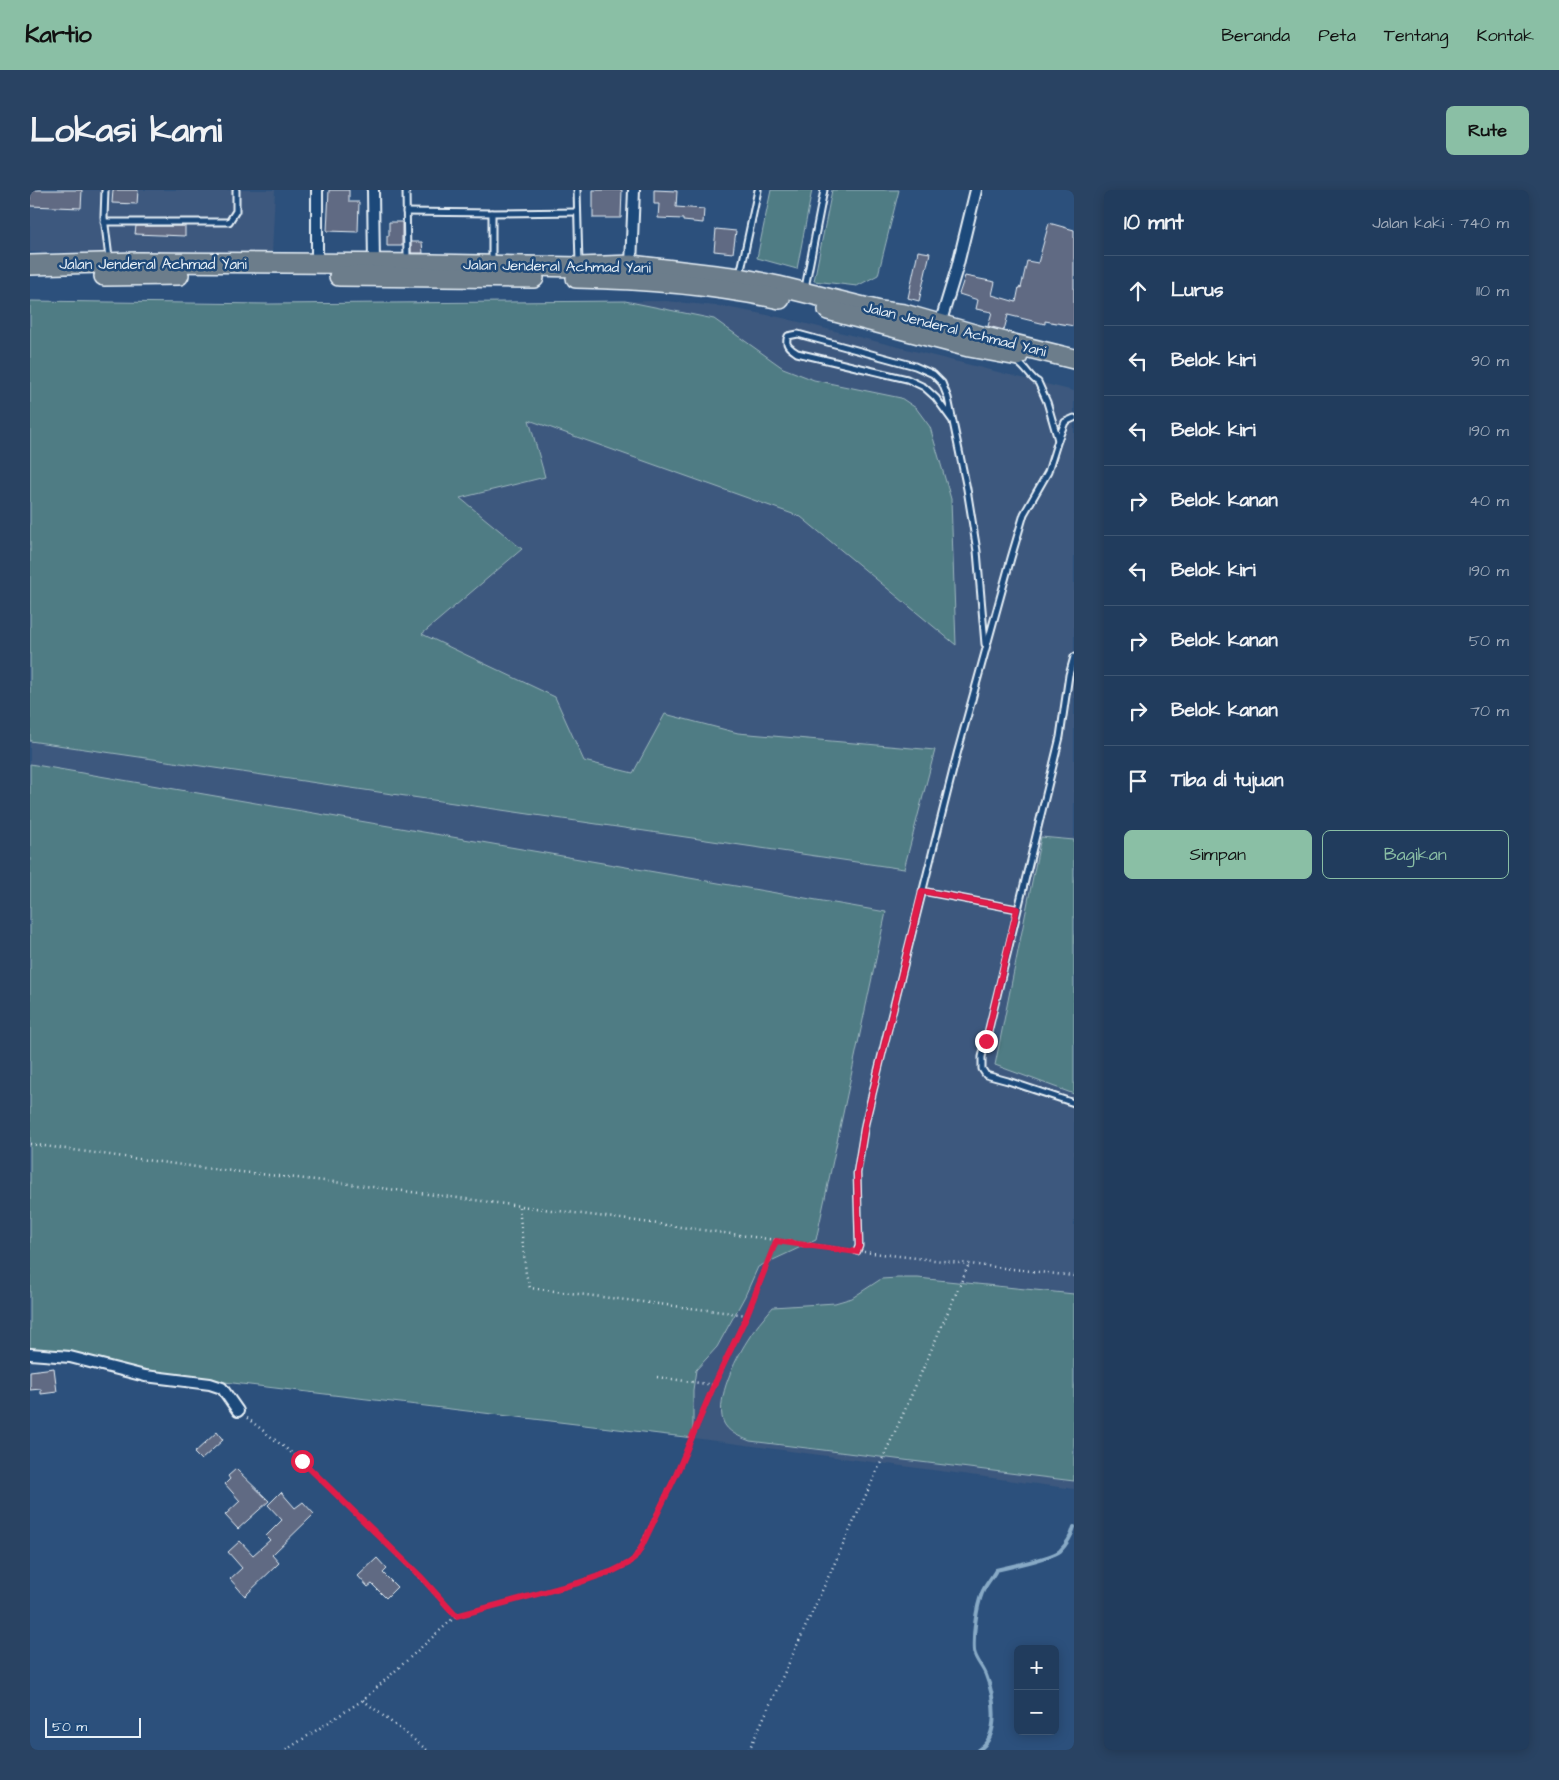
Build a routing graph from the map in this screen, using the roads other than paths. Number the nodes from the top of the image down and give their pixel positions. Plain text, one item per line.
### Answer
1 (105, 190) edge
2 (236, 190) edge
3 (317, 190) edge
4 (373, 190) edge
5 (406, 190) edge
6 (577, 190) edge
7 (634, 190) edge
8 (758, 190) edge
9 (824, 190) edge
10 (976, 190) edge
11 (406, 212) junction
12 (578, 212) junction
13 (492, 213) junction
14 (104, 222) junction
15 (30, 264) edge
16 (109, 264) junction
17 (317, 264) junction
18 (374, 264) junction
19 (407, 264) junction
20 (492, 265) junction
21 (631, 265) junction
22 (590, 270) junction
23 (30, 274) edge
24 (740, 278) junction
25 (804, 292) junction
26 (940, 324) junction
27 (991, 352) junction
28 (1074, 360) edge
29 (1074, 370) edge
30 (1074, 418) edge
31 (952, 420) junction
32 (1058, 440) junction
33 (985, 649) junction
34 (1074, 657) edge
35 (922, 891) junction
36 (1017, 909) junction
37 (1074, 1103) edge
38 (857, 1252) road end
39 (30, 1354) edge
40 (238, 1411) road end

1 - 14 lane
2 - 14 lane
3 - 17 street
4 - 18 street
5 - 11 lane
6 - 12 lane
7 - 21 street
8 - 24 lane
9 - 25 lane
10 - 26 street
11 - 13 lane
11 - 19 lane
12 - 13 lane
12 - 22 lane
13 - 20 lane
14 - 16 lane
15 - 16 highway, Jalan Jenderal Achmad Yani
16 - 17 highway, Jalan Jenderal Achmad Yani
17 - 18 highway, Jalan Jenderal Achmad Yani
18 - 19 highway, Jalan Jenderal Achmad Yani
19 - 20 highway, Jalan Jenderal Achmad Yani
20 - 22 highway, Jalan Jenderal Achmad Yani
21 - 22 highway, Jalan Jenderal Achmad Yani
21 - 24 highway, Jalan Jenderal Achmad Yani
22 - 23 highway, Jalan Jenderal Achmad Yani
22 - 27 highway, Jalan Jenderal Achmad Yani
24 - 25 highway, Jalan Jenderal Achmad Yani
25 - 26 highway, Jalan Jenderal Achmad Yani
26 - 28 highway, Jalan Jenderal Achmad Yani
27 - 29 highway, Jalan Jenderal Achmad Yani
27 - 32 lane
30 - 32 lane
31 - 31 lane
31 - 33 lane
32 - 33 lane
33 - 35 lane
34 - 36 lane
35 - 36 lane
35 - 38 lane
36 - 37 lane
39 - 40 street

